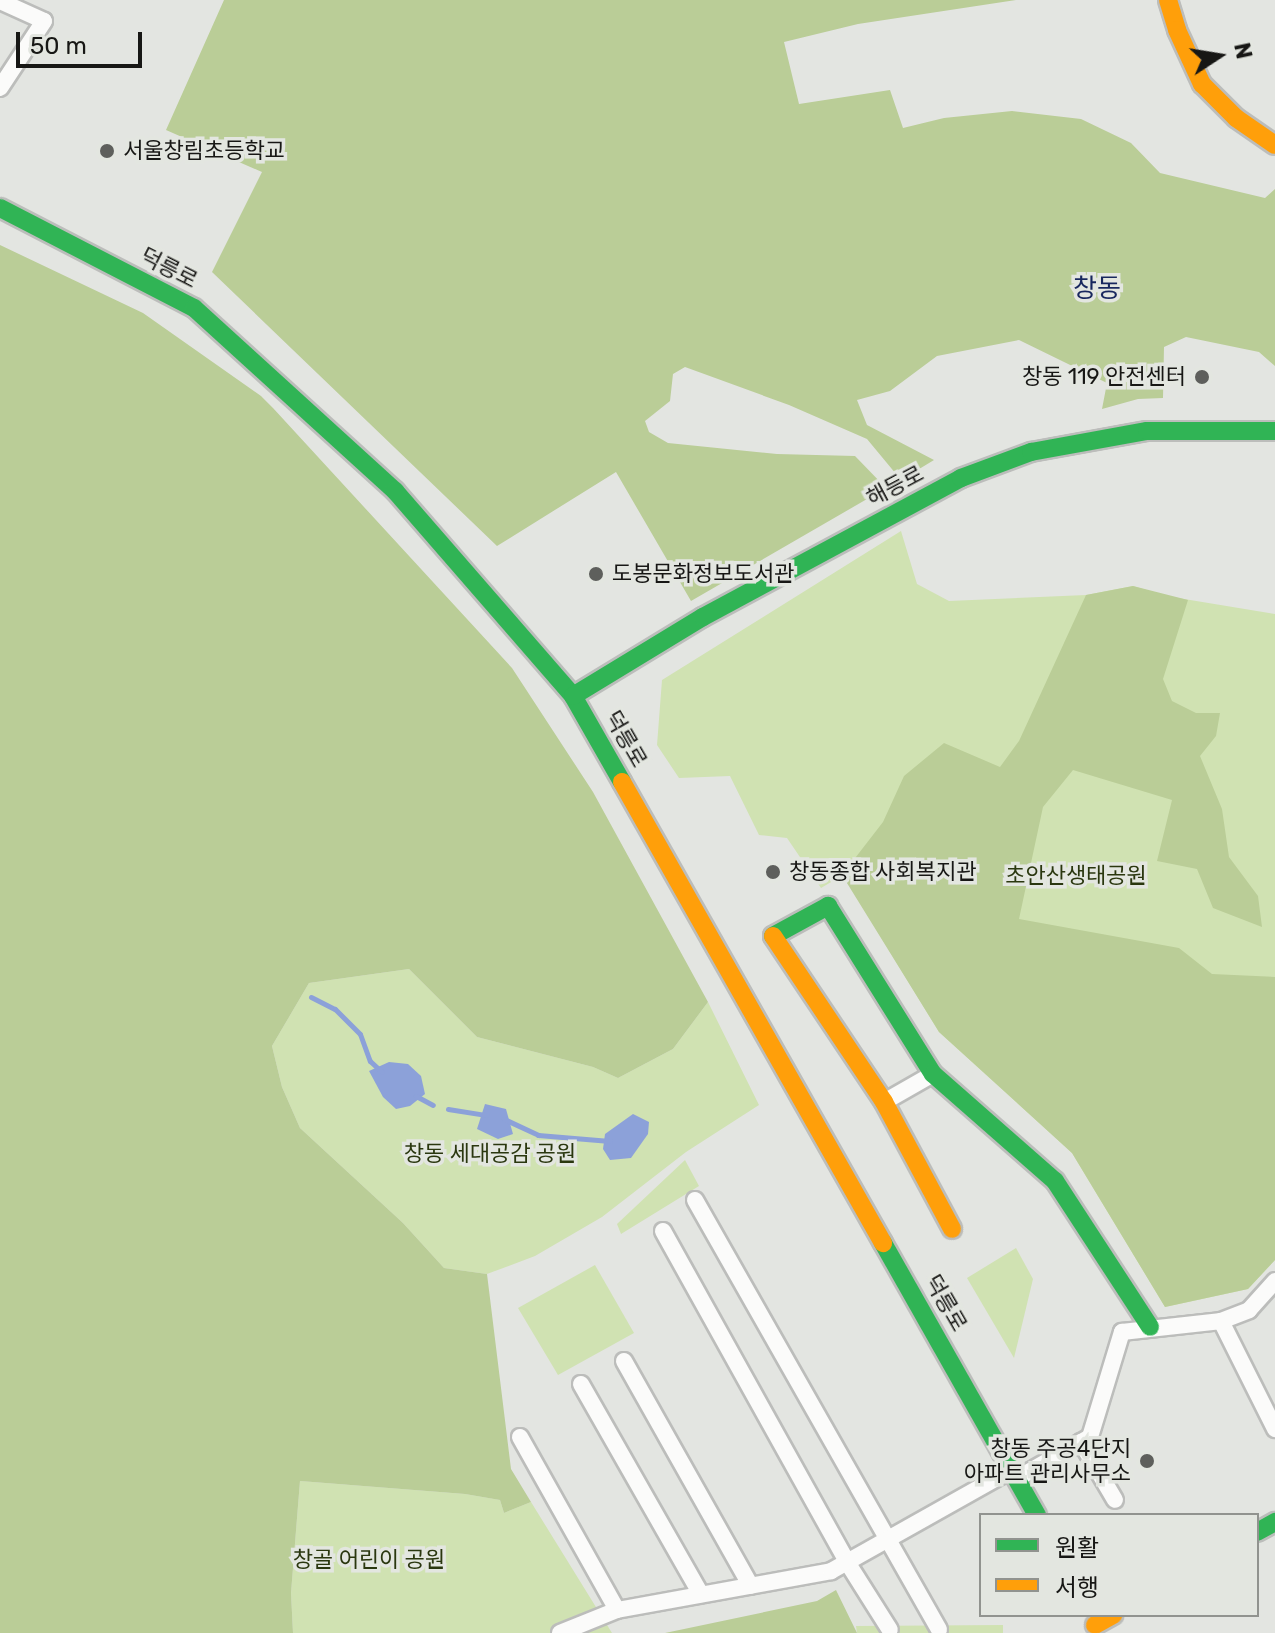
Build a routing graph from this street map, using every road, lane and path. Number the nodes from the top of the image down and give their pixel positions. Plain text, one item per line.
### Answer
1 (1168, 0) edge
2 (0, 1) edge
3 (0, 88) edge
4 (1275, 145) edge
5 (0, 208) edge
6 (1275, 431) edge
7 (573, 696) junction
8 (933, 1074) junction
9 (884, 1102) junction
10 (695, 1200) dead end
11 (952, 1229) dead end
12 (663, 1231) dead end
13 (1274, 1287) edge
14 (1221, 1321) junction
15 (1150, 1327) junction
16 (624, 1361) dead end
17 (581, 1384) dead end
18 (1275, 1429) edge
19 (520, 1437) dead end
20 (1081, 1442) junction
21 (1015, 1473) junction
22 (1115, 1500) dead end
23 (1036, 1513) edge
24 (887, 1539) junction
25 (847, 1562) junction
26 (751, 1586) junction
27 (701, 1594) junction
28 (617, 1610) junction
29 (890, 1630) dead end
30 (939, 1630) dead end
31 (560, 1633) edge

1 - 4 main road
2 - 3 street
5 - 7 main road, 덕릉로
6 - 7 main road, 해등로
7 - 21 main road, 덕릉로
8 - 9 street
8 - 9 main road
8 - 15 main road
9 - 11 main road
10 - 24 street
12 - 25 street
13 - 14 street
14 - 15 street
14 - 18 street
15 - 20 street
16 - 26 street
17 - 27 street
19 - 28 street
20 - 21 street
20 - 22 street
21 - 23 main road, 덕릉로
21 - 24 street
24 - 25 street
24 - 30 street
25 - 26 street
25 - 29 street
26 - 27 street
27 - 28 street
28 - 31 street

